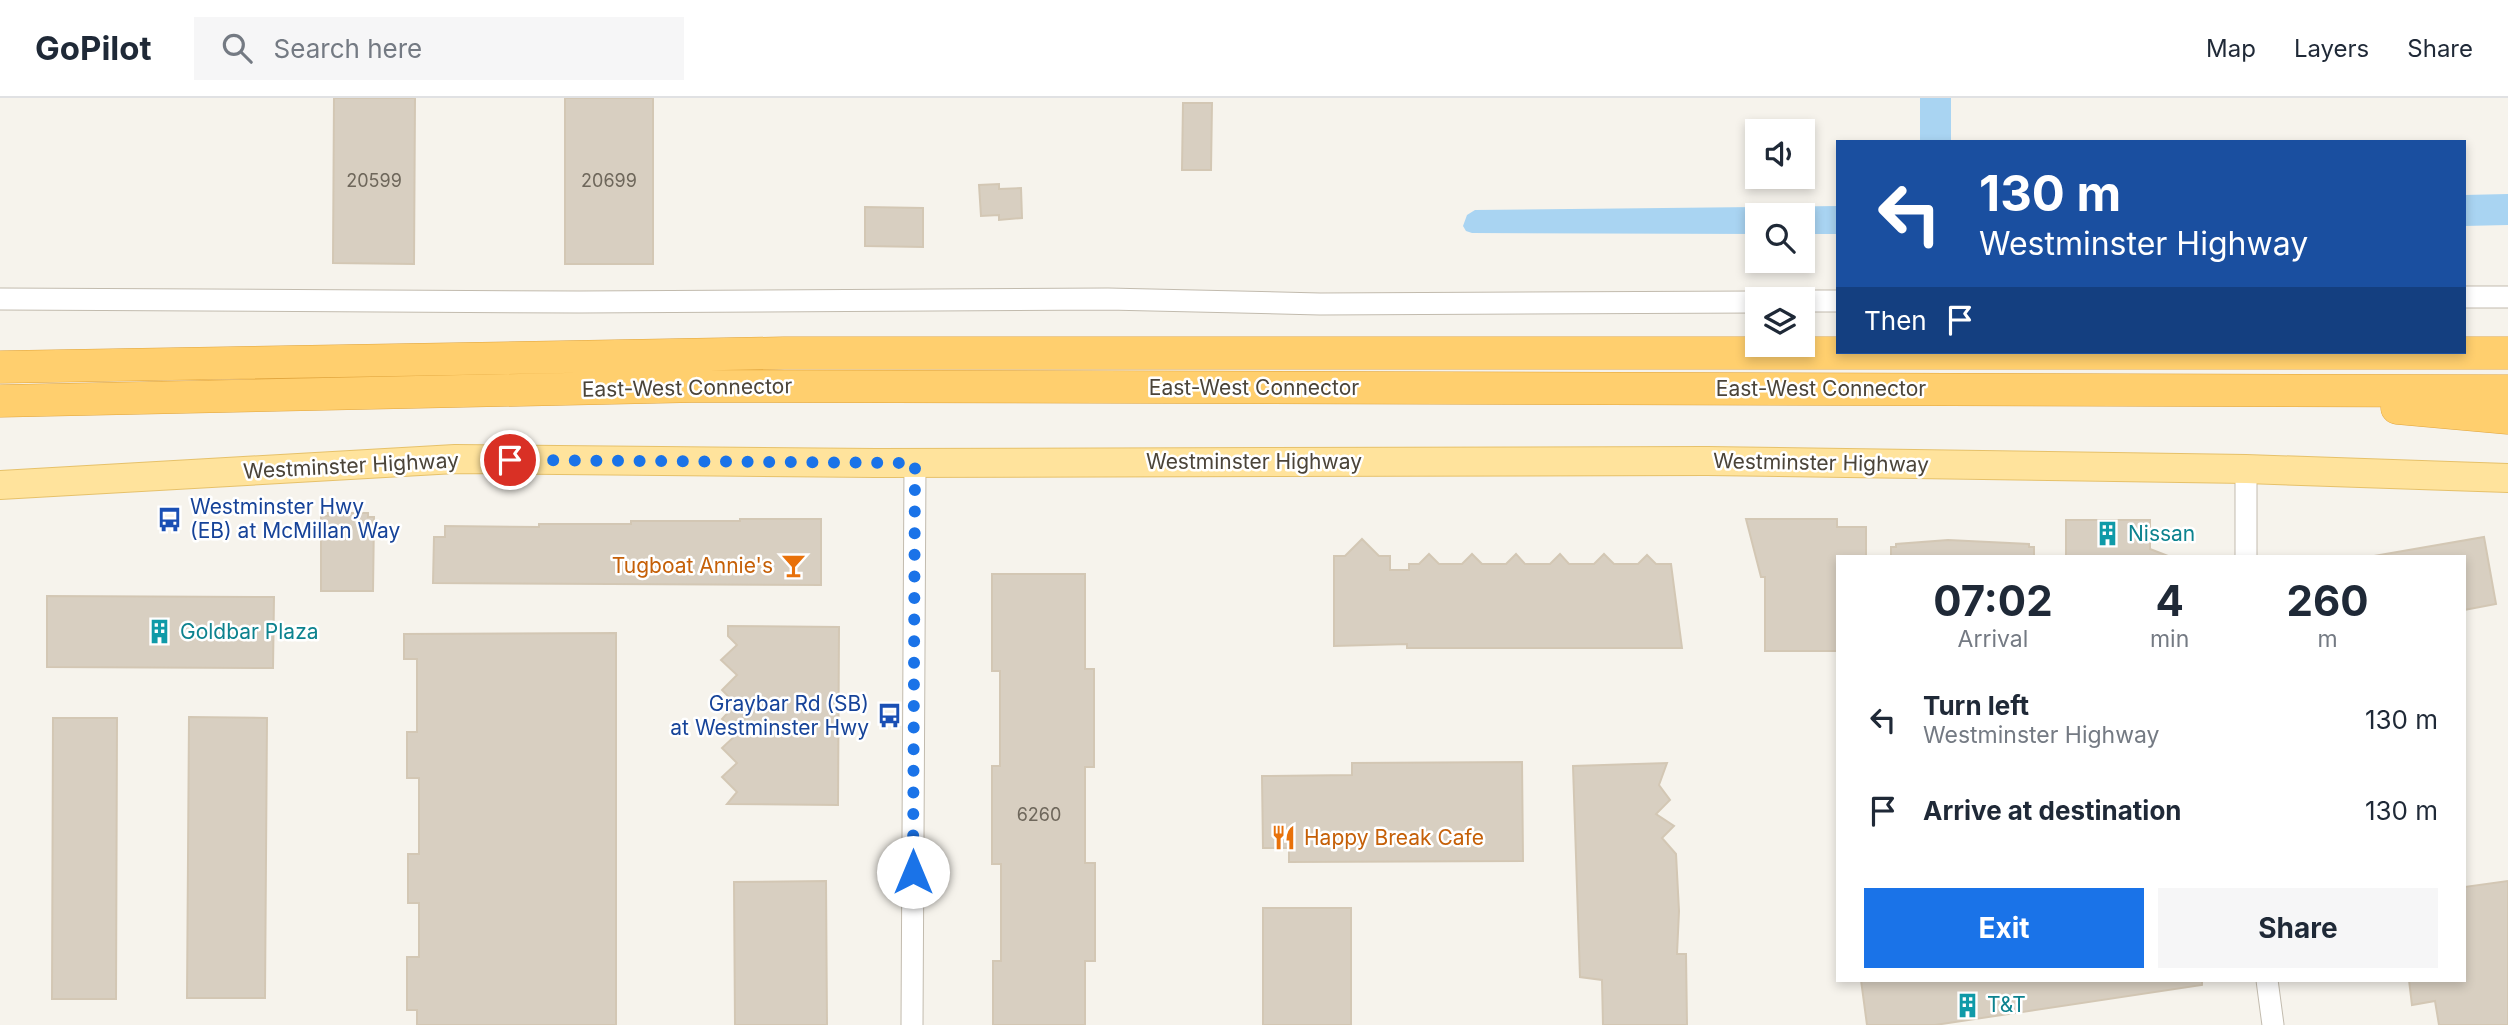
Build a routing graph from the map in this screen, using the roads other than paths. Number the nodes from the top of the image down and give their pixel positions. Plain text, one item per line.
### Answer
1 (2466, 297) edge
2 (2508, 297) edge
3 (0, 299) edge
4 (1815, 301) edge
5 (1836, 301) edge
6 (1745, 302) edge
7 (1836, 353) edge
8 (2466, 353) edge
9 (2508, 353) edge
10 (0, 367) edge
11 (2260, 391) junction
12 (2508, 391) edge
13 (0, 401) edge
14 (2508, 418) edge
15 (915, 463) junction
16 (2246, 468) junction
17 (2508, 478) edge
18 (0, 485) edge
19 (2246, 555) edge
20 (2267, 982) edge
21 (912, 1025) edge
22 (2273, 1025) edge

1 - 2 street
3 - 6 street
4 - 5 street
7 - 10 highway, East-West Connector
8 - 9 highway, East-West Connector
11 - 12 highway, East-West Connector
11 - 13 highway, East-West Connector
11 - 14 highway
15 - 16 main road, Westminster Highway
15 - 18 main road, Westminster Highway
15 - 21 street
16 - 17 main road, Westminster Highway
16 - 19 street
20 - 22 street

